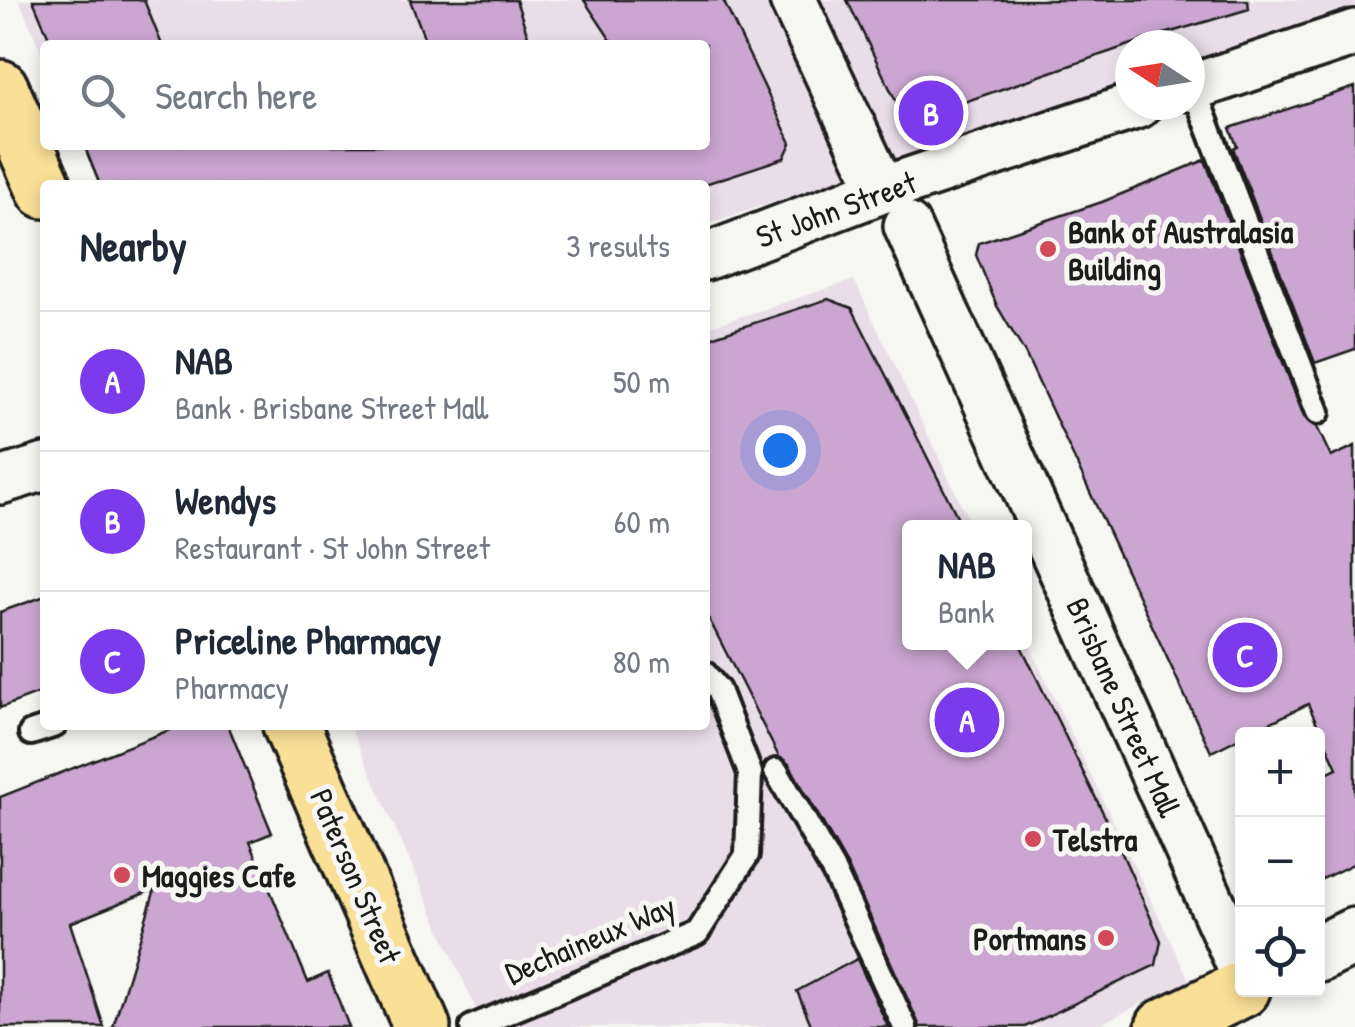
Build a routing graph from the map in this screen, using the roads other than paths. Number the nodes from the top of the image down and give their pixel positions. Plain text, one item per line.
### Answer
1 (794, 0) edge
2 (1355, 33) edge
3 (1205, 83) edge
4 (0, 88) edge
5 (1115, 115) edge
6 (1205, 120) edge
7 (41, 180) edge
8 (894, 208) junction
9 (710, 256) edge
10 (1318, 412) dead end
11 (40, 469) edge
12 (0, 482) edge
13 (710, 680) edge
14 (40, 730) edge
15 (293, 730) edge
16 (31, 733) dead end
17 (776, 771) dead end
18 (1355, 936) edge
19 (1325, 951) edge
20 (1235, 955) edge
21 (1235, 992) edge
22 (1255, 997) edge
23 (422, 1027) edge
24 (472, 1027) edge
25 (905, 1027) edge
26 (1164, 1027) edge
27 (1270, 1027) edge

1 - 8 street, Brisbane Street Mall
2 - 3 street
4 - 7 highway
5 - 8 street, St John Street
6 - 10 lane
8 - 9 street, St John Street
8 - 20 street, Brisbane Street Mall
11 - 12 street
13 - 24 lane, Dechaineux Way
14 - 16 lane
15 - 23 highway, Paterson Street
17 - 25 lane
18 - 19 street
21 - 26 highway
22 - 27 highway

